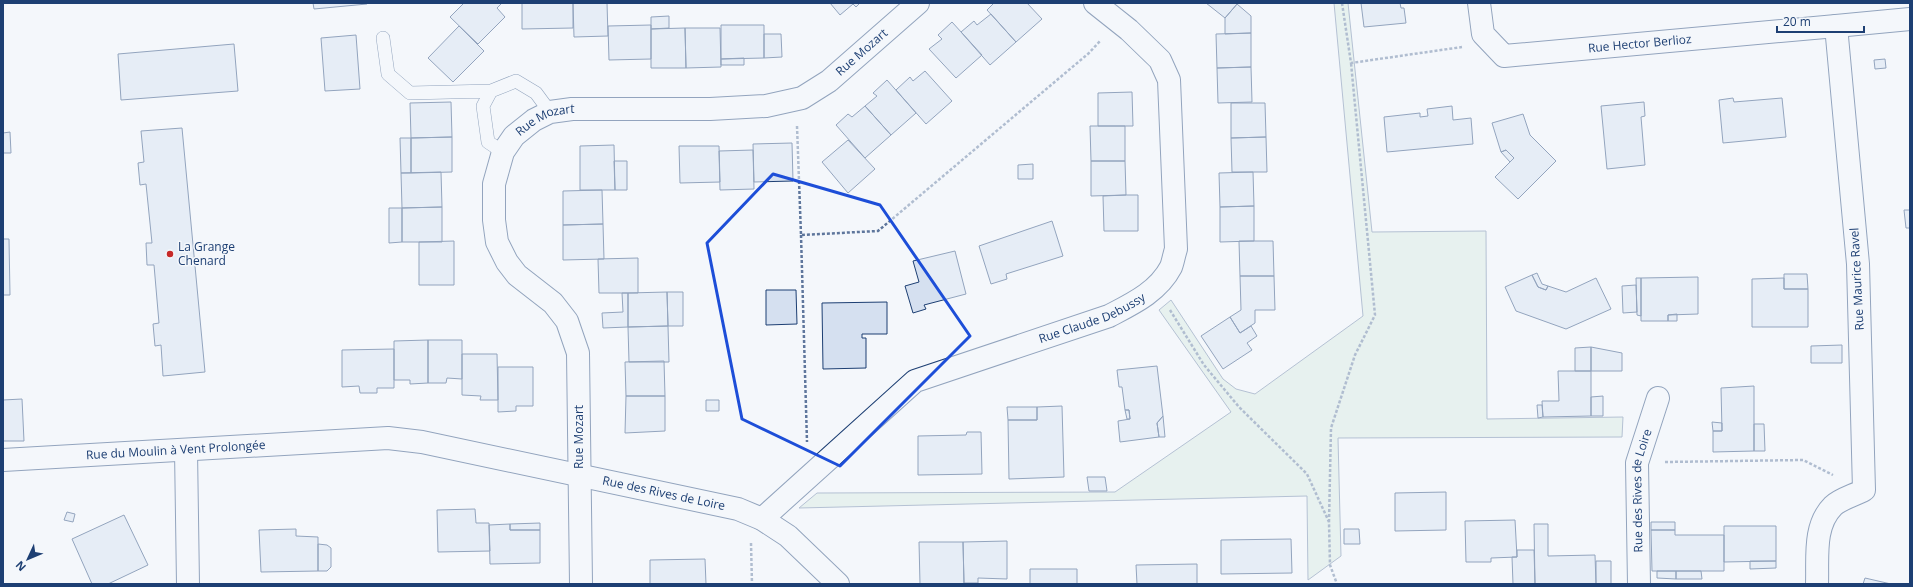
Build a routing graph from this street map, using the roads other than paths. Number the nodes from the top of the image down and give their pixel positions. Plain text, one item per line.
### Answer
1 (918, 3) edge
2 (1095, 3) edge
3 (1479, 3) edge
4 (1910, 19) edge
5 (1836, 26) junction
6 (383, 38) dead end
7 (490, 91) junction
8 (550, 112) junction
9 (503, 152) junction
10 (1658, 398) dead end
11 (348, 440) joint
12 (186, 450) junction
13 (3, 460) edge
14 (579, 475) junction
15 (756, 517) junction
16 (188, 584) edge
17 (581, 584) edge
18 (838, 584) edge
19 (1639, 584) edge
20 (1818, 584) edge

1 - 8 street, Rue Mozart
2 - 15 street, Rue Claude Debussy
3 - 5 street, Rue Hector Berlioz
4 - 5 street
5 - 20 street, Rue Maurice Ravel
6 - 7 lane
7 - 8 lane
7 - 9 lane
8 - 9 street, Rue Mozart
9 - 14 street, Rue Mozart
10 - 19 street, Rue des Rives de Loire
11 - 12 street, Rue du Moulin à Vent Prolongée
11 - 14 street, Rue des Rives de Loire
12 - 13 street, Rue du Moulin à Vent Prolongée
12 - 16 street
14 - 15 street, Rue des Rives de Loire
14 - 17 street, Rue Mozart
15 - 18 street, Rue des Rives de Loire

